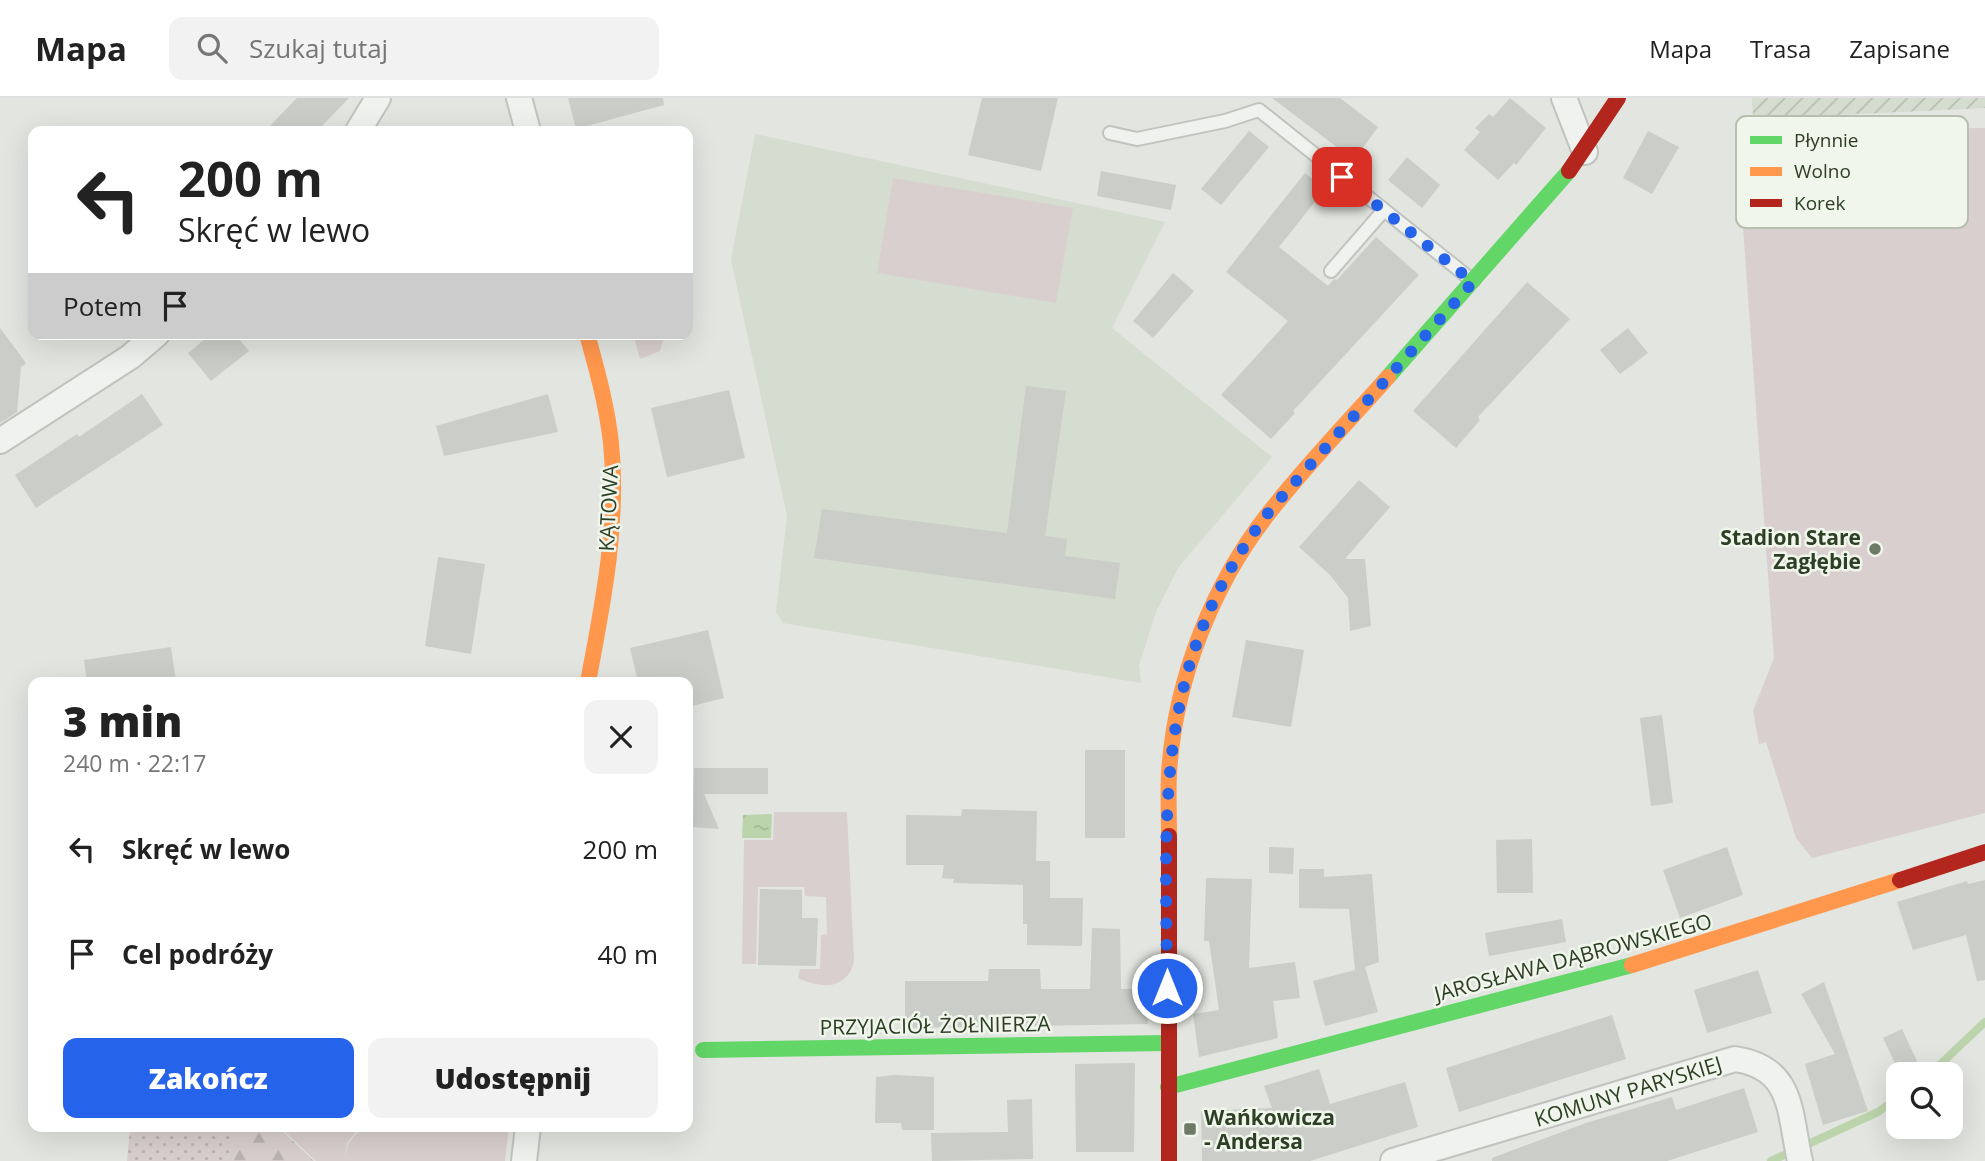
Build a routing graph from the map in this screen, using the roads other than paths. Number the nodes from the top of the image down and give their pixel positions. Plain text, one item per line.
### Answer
1 (378, 98) edge
2 (519, 98) edge
3 (1564, 98) edge
4 (1618, 98) edge
5 (361, 126) edge
6 (527, 126) edge
7 (1110, 133) dead end
8 (1585, 152) junction
9 (1384, 210) junction
10 (1331, 271) dead end
11 (1473, 282) junction
12 (150, 340) edge
13 (589, 340) edge
14 (0, 441) edge
15 (589, 677) edge
16 (1985, 852) edge
17 (1168, 1043) junction
18 (704, 1050) dead end
19 (1168, 1087) junction
20 (527, 1132) edge
21 (524, 1161) edge
22 (1169, 1161) edge
23 (1392, 1161) edge
24 (1800, 1161) edge

1 - 5 street
2 - 6 street
3 - 8 street
4 - 8 street
7 - 9 lane
8 - 11 street
9 - 10 lane
9 - 11 lane
11 - 17 street
12 - 14 street
13 - 15 street, KĄTOWA
16 - 19 street, JAROSŁAWA DĄBROWSKIEGO
17 - 18 street, PRZYJACIÓŁ ŻOŁNIERZA
17 - 19 street
19 - 22 street
20 - 21 street
23 - 24 street, KOMUNY PARYSKIEJ

